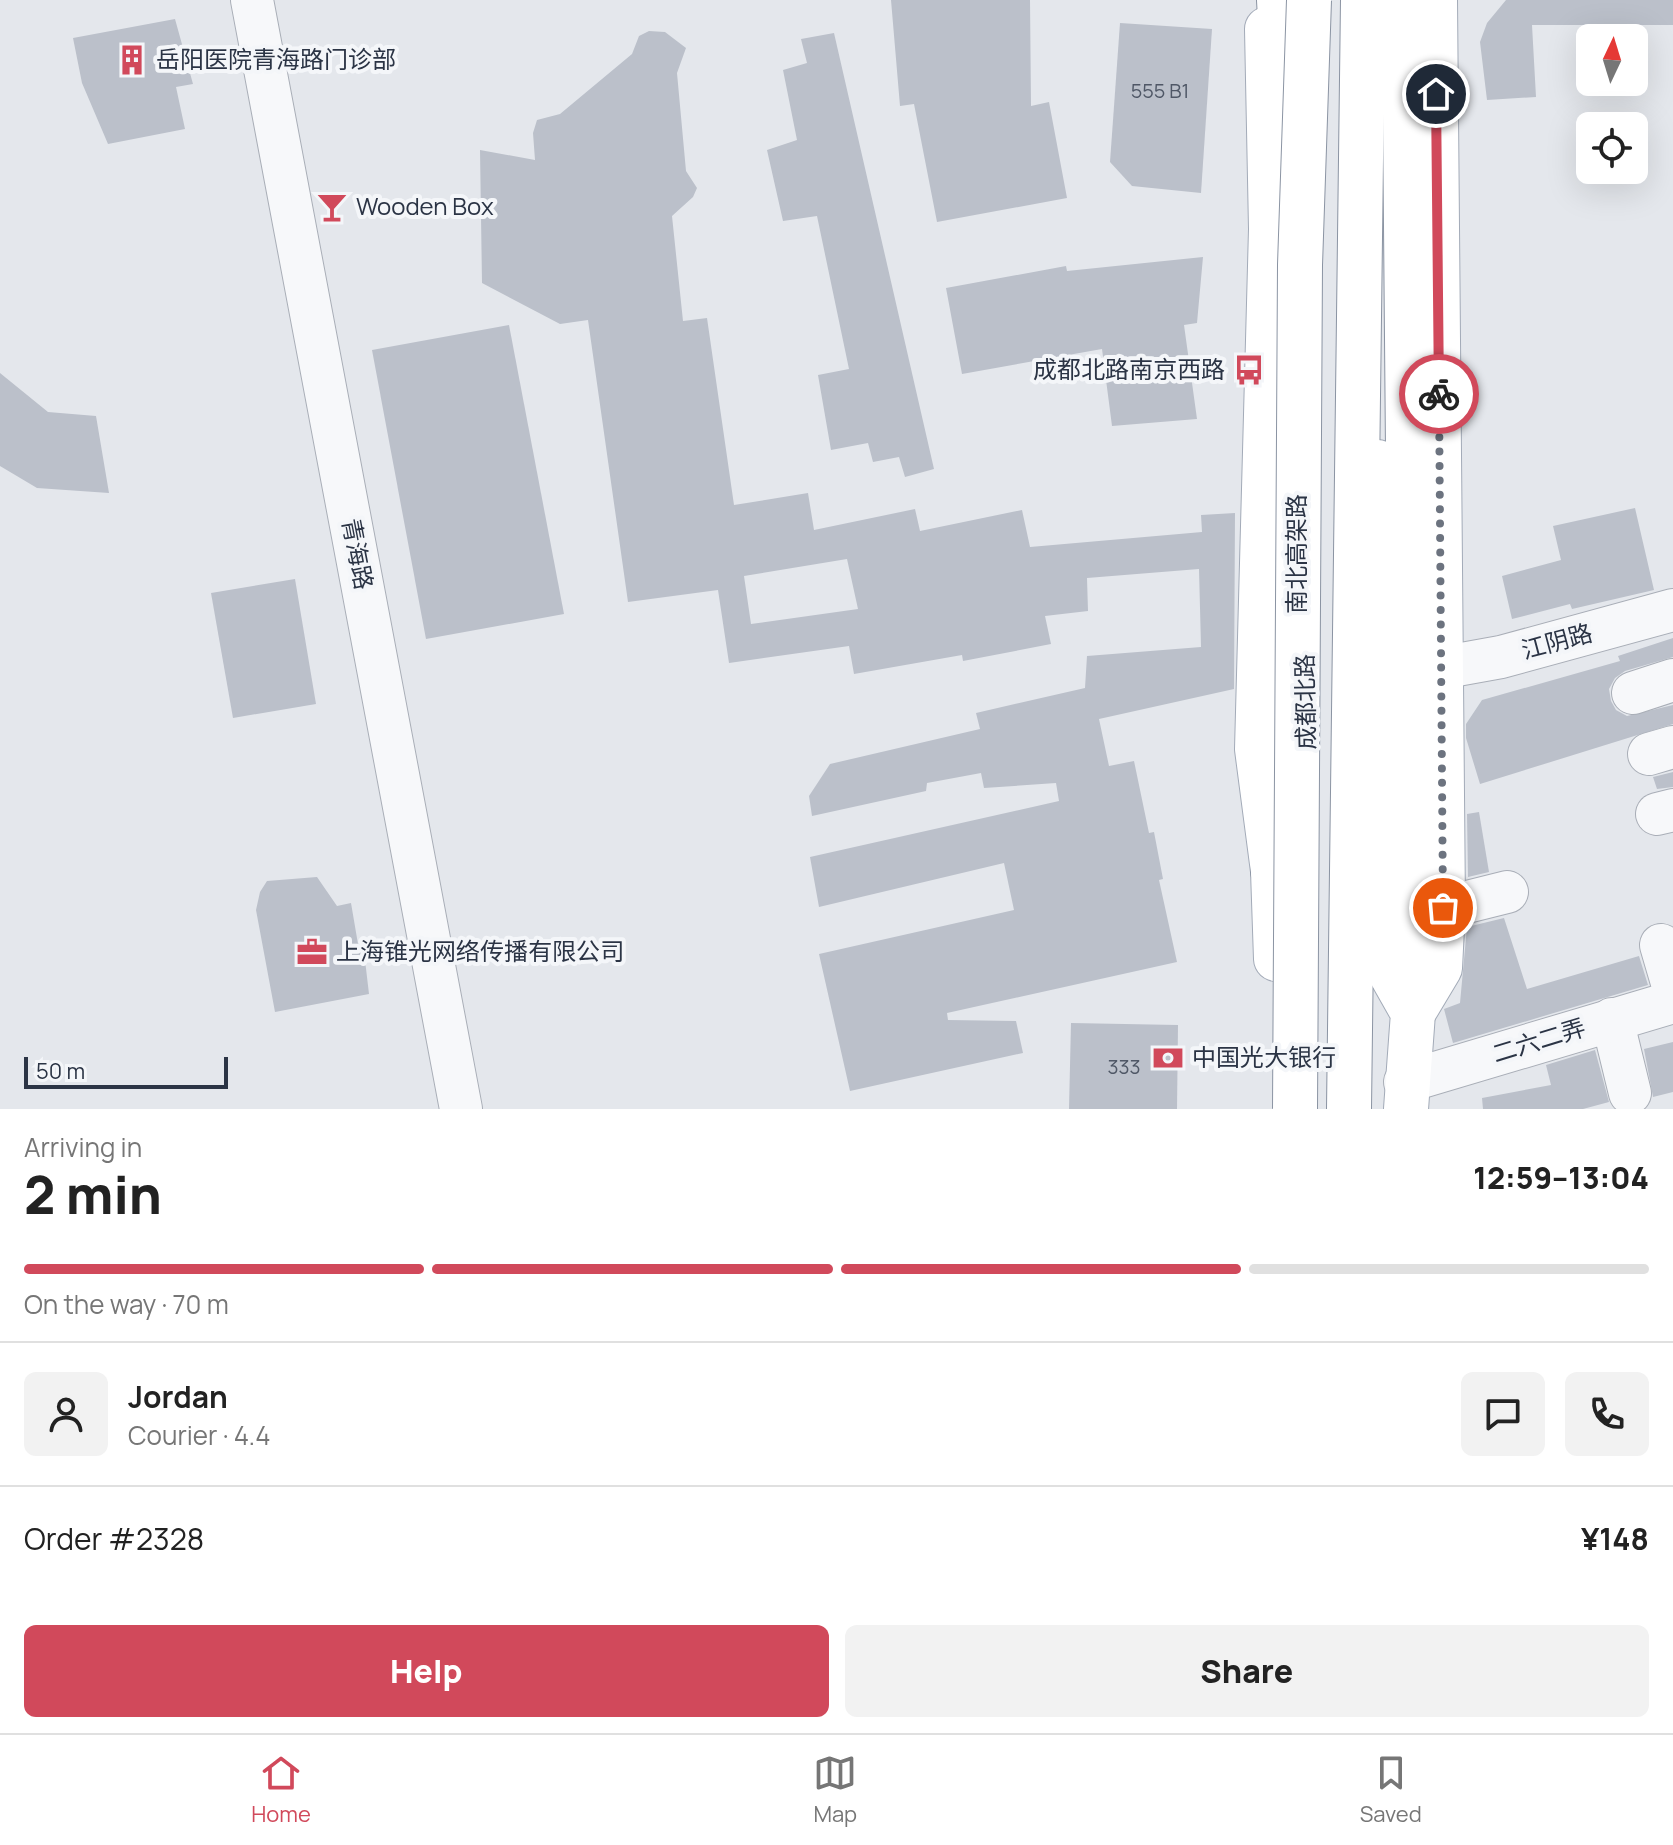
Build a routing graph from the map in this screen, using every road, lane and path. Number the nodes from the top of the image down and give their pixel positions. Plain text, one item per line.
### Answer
1 (252, 0) edge
2 (1266, 0) edge
3 (1279, 0) edge
4 (1294, 0) edge
5 (1309, 0) edge
6 (1435, 0) edge
7 (1385, 3) edge
8 (1295, 70) junction
9 (1272, 170) junction
10 (1673, 610) edge
11 (1440, 668) junction
12 (1673, 680) edge
13 (1633, 693) dead end
14 (1273, 871) junction
15 (1507, 892) dead end
16 (1443, 908) junction
17 (1661, 945) dead end
18 (1673, 986) edge
19 (1673, 1002) edge
20 (1413, 1013) junction
21 (1612, 1019) junction
22 (1630, 1093) dead end
23 (1406, 1096) edge
24 (461, 1109) edge
25 (1282, 1109) edge
26 (1295, 1109) edge
27 (1349, 1109) edge

1 - 24 street, 青海路
2 - 9 main road
3 - 14 main road
4 - 8 main road, 成都北路
5 - 26 main road, 南北高架路, bridge
6 - 11 main road
7 - 20 main road
7 - 20 main road
7 - 27 main road
8 - 9 main road
8 - 14 main road, 成都北路
9 - 14 main road
10 - 11 street, 江阴路
11 - 16 main road
12 - 13 street
14 - 25 main road, 成都北路
15 - 16 street
16 - 20 main road
17 - 18 street
19 - 21 street, 二六二弄
20 - 23 main road
21 - 22 street
21 - 23 street, 二六二弄

